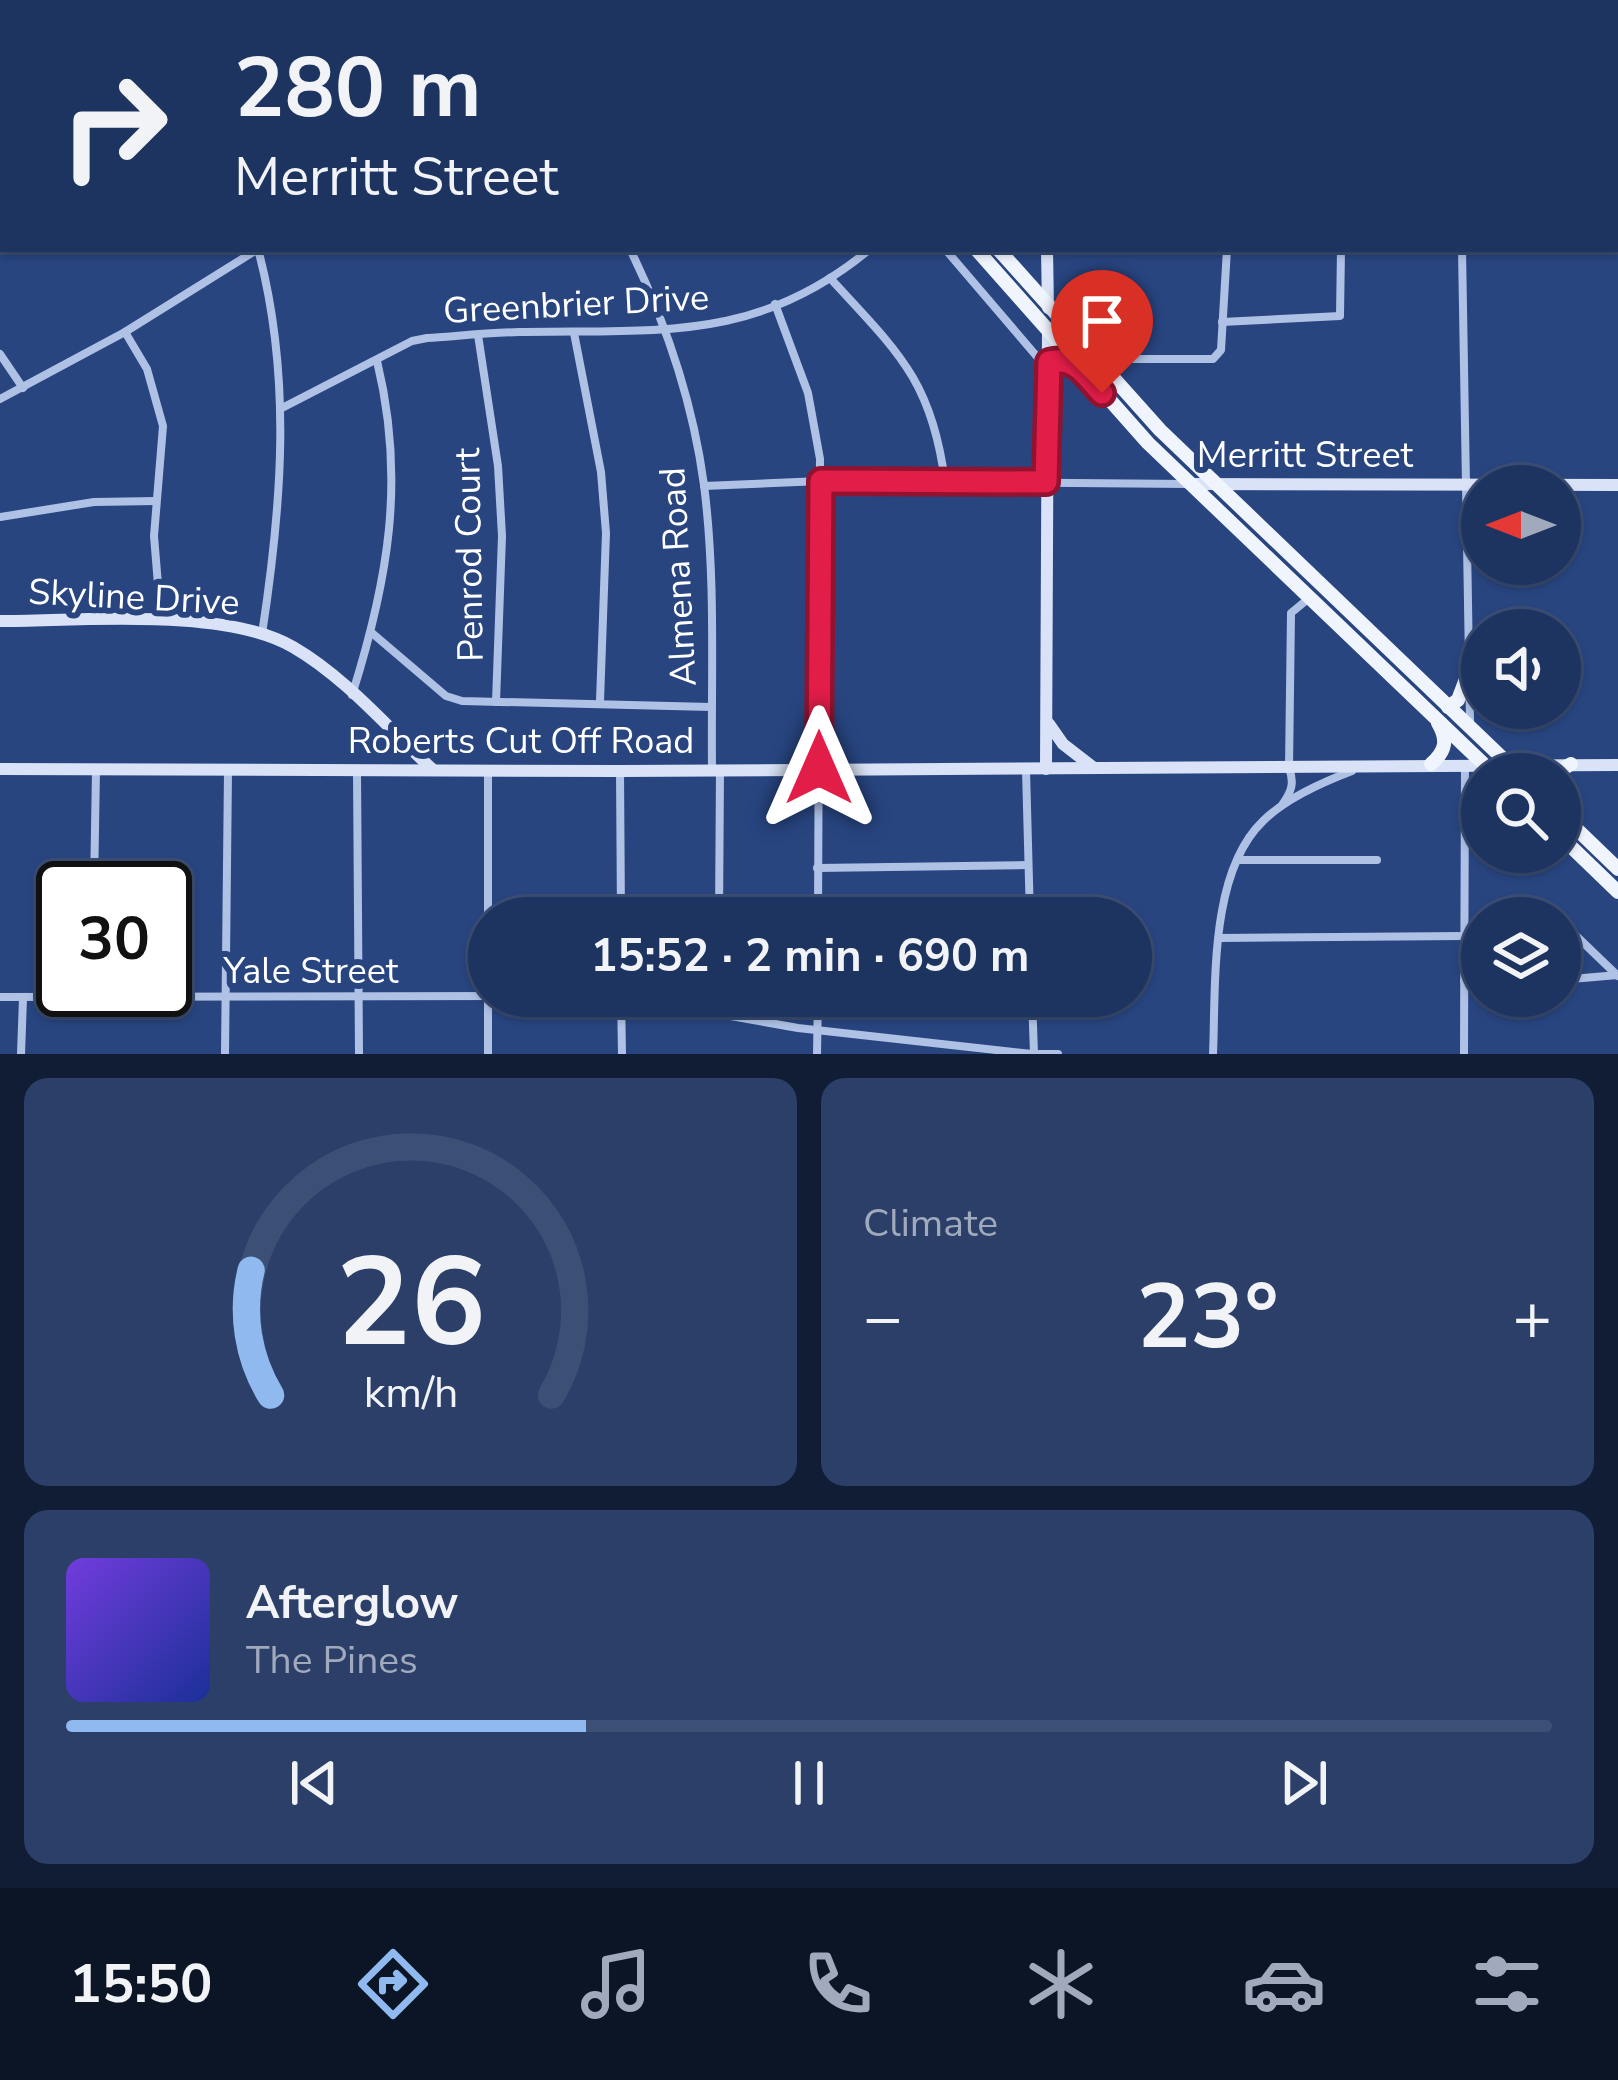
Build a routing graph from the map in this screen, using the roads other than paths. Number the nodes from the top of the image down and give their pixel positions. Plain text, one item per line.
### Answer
1 (253, 252) edge
2 (259, 252) edge
3 (631, 252) edge
4 (866, 252) edge
5 (948, 252) edge
6 (1001, 252) edge
7 (1047, 252) edge
8 (1228, 252) edge
9 (1341, 252) edge
10 (1462, 252) edge
11 (981, 255) edge
12 (830, 278) junction
13 (1033, 289) junction
14 (775, 304) junction
15 (1048, 307) junction
16 (1222, 322) junction
17 (665, 331) junction
18 (125, 332) junction
19 (574, 332) junction
20 (478, 334) junction
21 (1054, 338) junction
22 (0, 354) edge
23 (377, 362) junction
24 (1074, 362) junction
25 (1049, 366) junction
26 (1103, 369) junction
27 (23, 388) junction
28 (0, 399) edge
29 (282, 408) junction
30 (1463, 465) edge
31 (821, 481) junction
32 (944, 482) junction
33 (1046, 482) junction
34 (1190, 484) junction
35 (1461, 484) edge
36 (1581, 485) edge
37 (1618, 485) edge
38 (704, 486) junction
39 (1217, 486) junction
40 (156, 501) junction
41 (0, 517) edge
42 (1322, 586) junction
43 (1310, 598) junction
44 (0, 621) edge
45 (161, 622) junction
46 (372, 633) junction
47 (262, 634) junction
48 (1420, 680) junction
49 (1461, 691) edge
50 (1408, 692) junction
51 (352, 695) junction
52 (600, 701) junction
53 (496, 702) junction
54 (711, 706) junction
55 (1448, 706) junction
56 (1432, 714) junction
57 (1461, 718) edge
58 (1046, 720) junction
59 (1472, 729) edge
60 (1472, 753) edge
61 (1497, 753) edge
62 (1432, 764) junction
63 (1461, 764) edge
64 (1581, 764) edge
65 (1618, 765) edge
66 (488, 768) junction
67 (819, 768) junction
68 (1095, 768) junction
69 (1289, 768) junction
70 (1359, 768) junction
71 (0, 769) edge
72 (432, 769) junction
73 (96, 770) junction
74 (716, 770) junction
75 (1027, 770) junction
76 (1046, 770) junction
77 (228, 771) junction
78 (357, 771) junction
79 (620, 771) junction
80 (1280, 808) junction
81 (1581, 833) edge
82 (1581, 856) edge
83 (1606, 856) junction
84 (1238, 860) junction
85 (1377, 860) dead end
86 (94, 861) edge
87 (1028, 865) junction
88 (817, 868) junction
89 (1618, 868) edge
90 (1594, 869) junction
91 (1618, 892) edge
92 (488, 897) edge
93 (621, 897) edge
94 (718, 897) edge
95 (818, 897) edge
96 (1029, 897) edge
97 (1461, 936) edge
98 (1219, 938) junction
99 (1581, 941) edge
100 (1618, 976) edge
101 (1581, 979) edge
102 (192, 996) edge
103 (358, 996) junction
104 (36, 997) edge
105 (225, 997) junction
106 (468, 997) edge
107 (0, 998) edge
108 (23, 998) junction
109 (488, 1017) edge
110 (621, 1017) edge
111 (742, 1017) edge
112 (817, 1017) edge
113 (1033, 1017) edge
114 (1464, 1017) edge
115 (817, 1030) junction
116 (21, 1054) edge
117 (225, 1054) edge
118 (359, 1054) edge
119 (488, 1054) edge
120 (622, 1054) edge
121 (817, 1054) edge
122 (1035, 1054) edge
123 (1058, 1054) edge
124 (1213, 1054) edge
125 (1463, 1054) edge

1 - 18 street
2 - 29 street
3 - 17 street, Almena Road
4 - 12 street, Greenbrier Drive
5 - 25 street
6 - 13 main road
7 - 15 street
8 - 16 street
9 - 16 street
10 - 30 street
11 - 13 main road
11 - 21 main road
12 - 14 street, Greenbrier Drive
12 - 32 street
13 - 15 main road
14 - 17 street, Greenbrier Drive
14 - 31 street
15 - 21 street
15 - 26 main road
16 - 26 street
17 - 19 street, Greenbrier Drive
17 - 38 street, Almena Road
18 - 27 street
18 - 40 street
19 - 20 street, Greenbrier Drive
19 - 52 street
20 - 23 street, Greenbrier Drive
20 - 53 street, Penrod Court
21 - 24 main road
21 - 25 street
21 - 26 main road
22 - 27 street
23 - 29 street, Greenbrier Drive
23 - 46 street
24 - 25 main road
24 - 34 main road
25 - 33 street
26 - 39 main road
27 - 28 street
29 - 47 street
31 - 32 street, Merritt Street
31 - 38 street, Merritt Street
31 - 67 street
32 - 33 street, Merritt Street
33 - 34 street, Merritt Street
33 - 58 street
34 - 39 street, Merritt Street
34 - 43 main road
35 - 39 street, Merritt Street
36 - 37 street, Merritt Street
38 - 54 street, Almena Road
39 - 42 main road
40 - 41 street
40 - 45 street
42 - 43 street
42 - 48 main road
43 - 50 main road
43 - 69 street
44 - 45 street, Skyline Drive
45 - 47 street, Skyline Drive
46 - 51 street
46 - 53 street
47 - 51 street, Skyline Drive
48 - 50 main road
48 - 55 main road
49 - 55 main road
50 - 56 main road
51 - 72 street, Skyline Drive
52 - 53 street
52 - 54 street
54 - 74 street, Almena Road
55 - 57 main road
56 - 60 main road
56 - 62 main road
58 - 68 street
58 - 76 street
59 - 61 main road
62 - 63 street, Roberts Cut Off Road
62 - 70 street, Roberts Cut Off Road
64 - 65 street, Roberts Cut Off Road
66 - 72 street, Roberts Cut Off Road
66 - 79 street, Roberts Cut Off Road
66 - 92 street
67 - 74 street, Roberts Cut Off Road
67 - 75 street, Roberts Cut Off Road
67 - 88 street
68 - 69 street, Roberts Cut Off Road
68 - 76 street, Roberts Cut Off Road
69 - 70 street, Roberts Cut Off Road
69 - 80 street
70 - 80 street
71 - 73 street, Roberts Cut Off Road
72 - 78 street, Roberts Cut Off Road
73 - 77 street, Roberts Cut Off Road
73 - 86 street
74 - 79 street, Roberts Cut Off Road
74 - 94 street, Almena Road
75 - 76 street, Roberts Cut Off Road
75 - 87 street
77 - 78 street, Roberts Cut Off Road
77 - 105 street
78 - 103 street
79 - 93 street
80 - 84 street
81 - 83 main road
82 - 90 main road
83 - 89 main road
83 - 90 main road
84 - 85 street
84 - 98 street
87 - 88 street
87 - 96 street
88 - 95 street
90 - 91 main road
97 - 98 street
98 - 124 street
99 - 100 street
100 - 101 street
102 - 105 street, Yale Street
103 - 105 street, Yale Street
103 - 106 street, Yale Street
103 - 118 street
104 - 108 street, Yale Street
105 - 117 street
107 - 108 street, Yale Street
108 - 116 street
109 - 119 street
110 - 120 street
111 - 115 street
112 - 115 street
113 - 122 street
114 - 125 street
115 - 121 street
115 - 122 street
122 - 123 street

